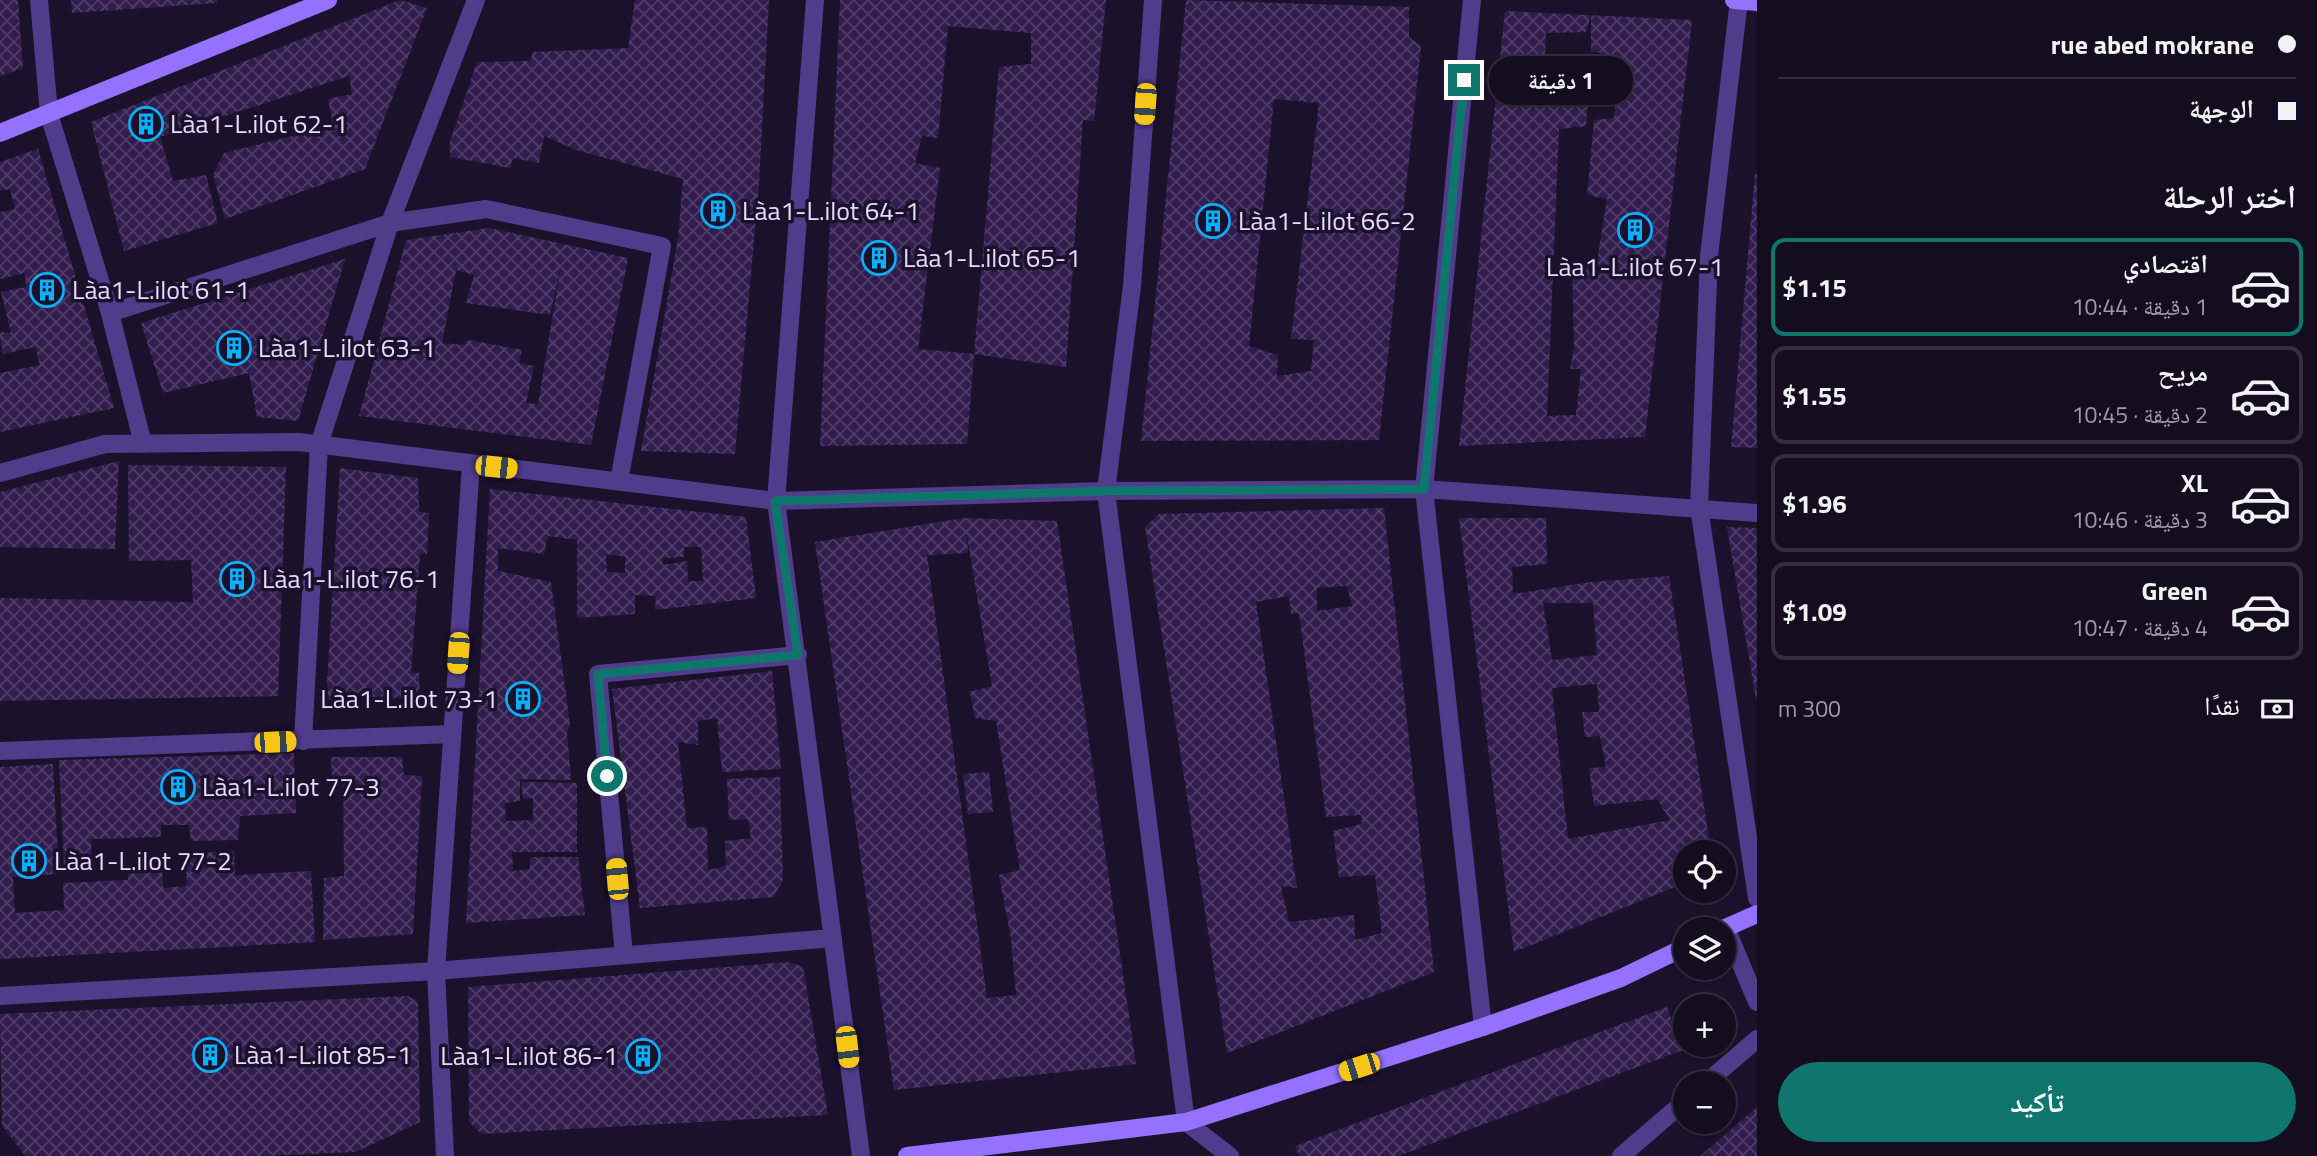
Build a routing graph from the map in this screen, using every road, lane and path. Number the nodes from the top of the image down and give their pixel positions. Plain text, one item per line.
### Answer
1 (39, 0) edge
2 (328, 0) edge
3 (476, 0) edge
4 (815, 0) edge
5 (1153, 0) edge
6 (1472, 0) edge
7 (1737, 0) edge
8 (1757, 2) edge
9 (48, 114) junction
10 (0, 133) edge
11 (390, 223) junction
12 (110, 313) junction
13 (143, 444) junction
14 (318, 444) junction
15 (471, 464) junction
16 (0, 473) edge
17 (619, 481) junction
18 (1424, 489) junction
19 (1106, 491) junction
20 (775, 501) junction
21 (1699, 508) junction
22 (1757, 513) edge
23 (798, 655) junction
24 (452, 734) junction
25 (303, 741) junction
26 (0, 751) edge
27 (1757, 898) edge
28 (1757, 914) edge
29 (1736, 924) edge
30 (833, 938) junction
31 (1673, 953) edge
32 (1736, 954) edge
33 (624, 956) junction
34 (436, 971) junction
35 (0, 996) edge
36 (1757, 1002) edge
37 (1483, 1027) junction
38 (1757, 1040) edge
39 (1720, 1071) edge
40 (1673, 1111) edge
41 (1186, 1122) junction
42 (445, 1156) edge
43 (861, 1156) edge
44 (907, 1156) edge
45 (1230, 1156) edge
46 (1621, 1156) edge

1 - 9 street
2 - 9 street
3 - 11 street
4 - 20 street
5 - 19 street
6 - 18 street
7 - 8 street
7 - 21 street
9 - 10 street
9 - 12 street
11 - 12 street
11 - 14 street
11 - 17 street
12 - 13 street
13 - 14 street
13 - 16 street
14 - 15 street
14 - 25 street
15 - 17 street
15 - 24 street
17 - 20 street
18 - 19 street
18 - 21 street
18 - 37 street
19 - 20 street
19 - 41 street
20 - 23 street
21 - 22 street
21 - 27 street
23 - 30 street
23 - 33 street
24 - 25 street
24 - 34 street
25 - 26 street
28 - 29 street
30 - 33 street
30 - 43 street
31 - 37 street
32 - 36 street
33 - 34 street
34 - 35 street
34 - 42 street
37 - 41 street
38 - 39 street
40 - 46 street
41 - 44 street
41 - 45 street

